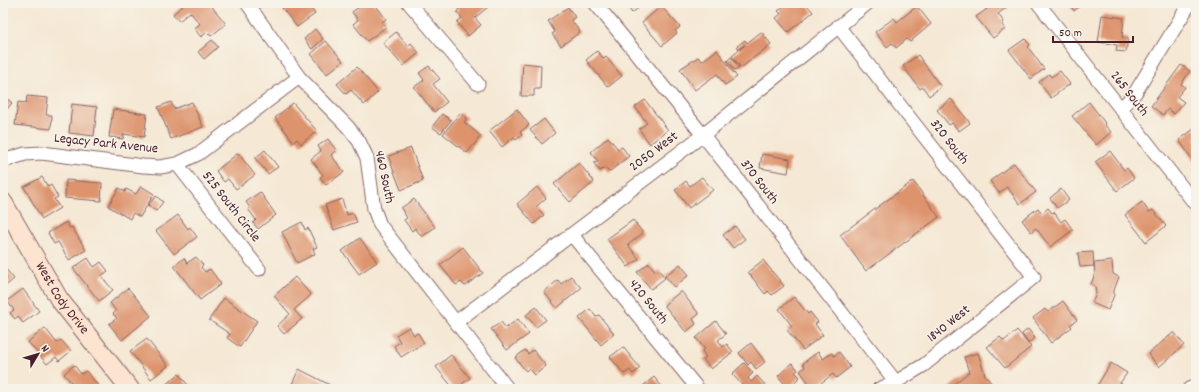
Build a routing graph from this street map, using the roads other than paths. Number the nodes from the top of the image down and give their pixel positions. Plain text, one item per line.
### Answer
1 (247, 3) edge
2 (409, 3) edge
3 (595, 3) edge
4 (868, 3) edge
5 (1038, 3) edge
6 (1190, 3) edge
7 (838, 26) junction
8 (299, 77) junction
9 (478, 84) dead end
10 (1121, 109) junction
11 (703, 135) junction
12 (3, 161) edge
13 (177, 164) junction
14 (3, 202) edge
15 (1196, 205) edge
16 (572, 235) junction
17 (259, 269) dead end
18 (1034, 277) joint
19 (456, 322) junction
20 (896, 382) junction
21 (1196, 386) edge
22 (130, 389) edge
23 (508, 389) edge
24 (698, 389) edge
25 (879, 389) edge
26 (1189, 389) edge

1 - 8 street, 460 South
2 - 9 street
3 - 11 street, 370 South
4 - 7 street, 2050 West
5 - 10 street, 265 South
6 - 10 street
7 - 11 street, 2050 West
7 - 18 street, 320 South
8 - 13 street, Legacy Park Avenue
8 - 19 street, 460 South
10 - 15 street, 265 South
11 - 16 street, 2050 West
11 - 20 street, 370 South
12 - 13 street, Legacy Park Avenue
13 - 17 street, 525 South Circle
14 - 22 street, West Cody Drive
16 - 19 street, 2050 West
16 - 24 street, 420 South
18 - 20 street, 1840 West
19 - 23 street, 460 South
20 - 25 street, 1840 West
21 - 26 street

